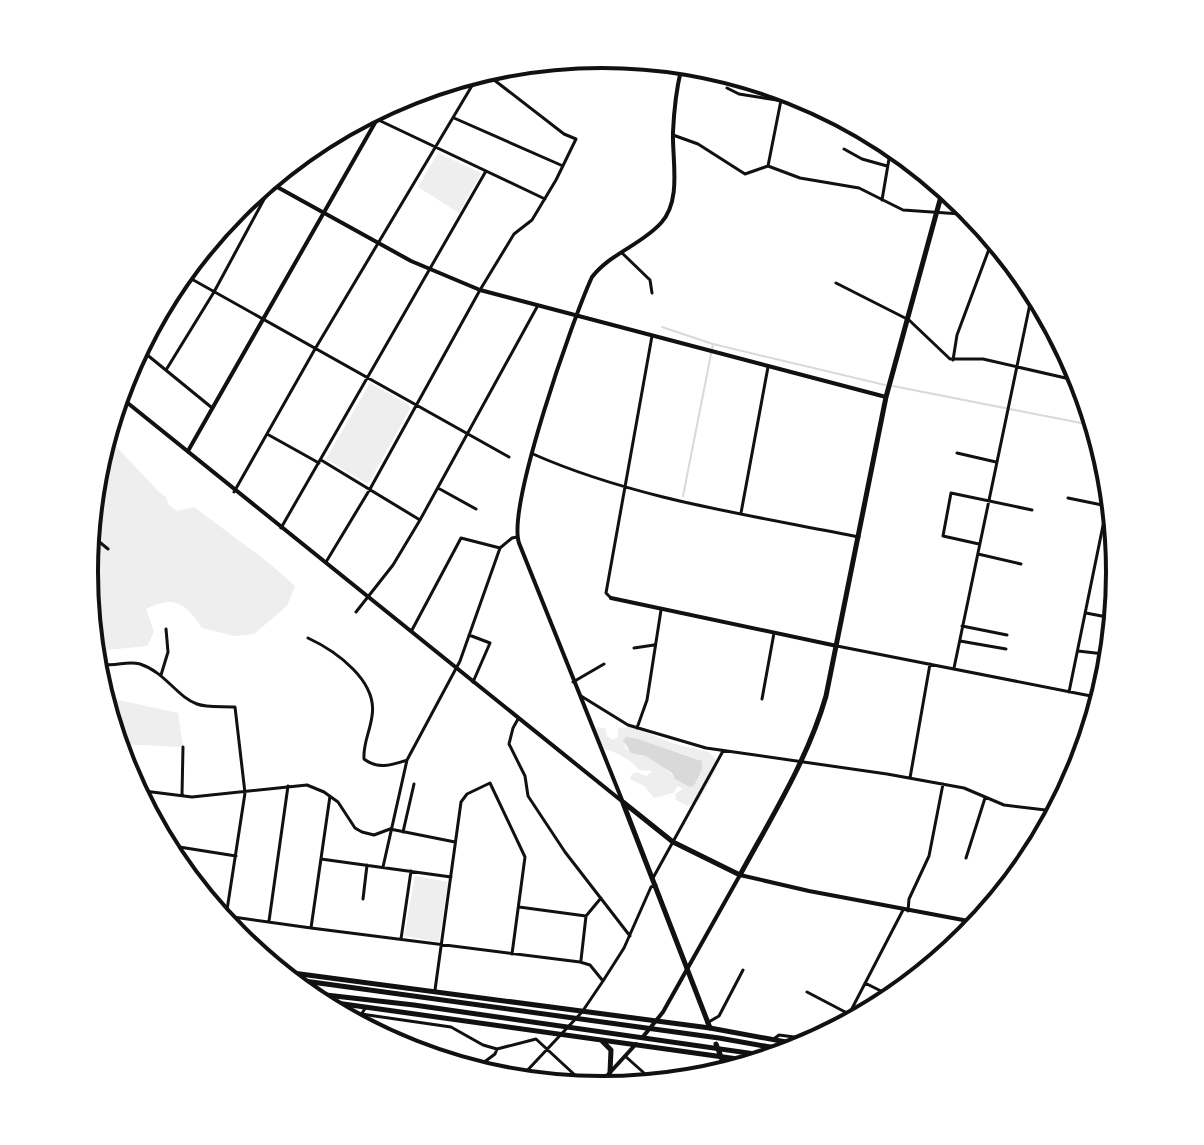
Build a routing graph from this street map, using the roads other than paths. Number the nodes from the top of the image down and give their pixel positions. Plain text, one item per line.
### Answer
1 (680, 74) edge
2 (494, 80) edge
3 (473, 85) edge
4 (727, 88) dead end
5 (776, 99) edge
6 (781, 100) edge
7 (454, 118) junction
8 (378, 121) edge
9 (375, 122) edge
10 (673, 135) junction
11 (436, 148) junction
12 (844, 149) dead end
13 (889, 158) edge
14 (563, 166) junction
15 (768, 166) junction
16 (887, 166) junction
17 (486, 171) junction
18 (278, 186) edge
19 (263, 198) edge
20 (940, 198) edge
21 (545, 199) junction
22 (882, 200) junction
23 (323, 212) junction
24 (936, 213) junction
25 (957, 214) edge
26 (379, 243) junction
27 (989, 249) edge
28 (620, 252) junction
29 (430, 269) junction
30 (192, 279) edge
31 (836, 283) dead end
32 (480, 290) junction
33 (214, 292) junction
34 (652, 293) dead end
35 (537, 305) junction
36 (1030, 305) edge
37 (576, 316) junction
38 (262, 319) junction
39 (909, 320) junction
40 (652, 336) junction
41 (315, 349) junction
42 (147, 355) edge
43 (953, 360) junction
44 (768, 366) junction
45 (1016, 368) junction
46 (166, 370) junction
47 (368, 378) junction
48 (1068, 379) edge
49 (886, 397) junction
50 (127, 402) edge
51 (416, 405) junction
52 (211, 407) junction
53 (267, 434) junction
54 (469, 435) junction
55 (188, 451) junction
56 (957, 453) dead end
57 (533, 454) junction
58 (509, 457) dead end
59 (320, 462) junction
60 (996, 462) junction
61 (626, 487) junction
62 (438, 488) junction
63 (370, 489) junction
64 (234, 492) junction
65 (1068, 498) dead end
66 (988, 501) junction
67 (1102, 505) edge
68 (476, 509) dead end
69 (1032, 510) dead end
70 (741, 513) junction
71 (420, 520) junction
72 (1104, 524) edge
73 (281, 528) junction
74 (517, 537) junction
75 (859, 537) junction
76 (99, 542) edge
77 (979, 544) junction
78 (500, 548) junction
79 (108, 549) dead end
80 (977, 554) junction
81 (326, 563) junction
82 (1021, 564) dead end
83 (368, 597) junction
84 (611, 598) joint
85 (662, 609) junction
86 (356, 612) dead end
87 (1086, 613) junction
88 (1104, 617) edge
89 (962, 626) junction
90 (166, 629) dead end
91 (411, 631) junction
92 (774, 633) junction
93 (469, 635) junction
94 (1007, 635) dead end
95 (308, 638) dead end
96 (960, 641) junction
97 (655, 645) junction
98 (837, 646) junction
99 (634, 648) dead end
100 (1006, 649) dead end
101 (1078, 651) junction
102 (1100, 653) edge
103 (604, 664) dead end
104 (930, 664) junction
105 (106, 665) edge
106 (954, 668) junction
107 (456, 669) junction
108 (161, 675) junction
109 (473, 682) junction
110 (573, 682) junction
111 (1069, 692) junction
112 (578, 694) junction
113 (1091, 696) edge
114 (762, 699) dead end
115 (519, 718) junction
116 (637, 728) junction
117 (183, 747) dead end
118 (723, 751) junction
119 (407, 760) junction
120 (800, 763) junction
121 (910, 778) junction
122 (414, 784) dead end
123 (943, 784) junction
124 (288, 786) junction
125 (148, 791) edge
126 (245, 793) junction
127 (182, 795) junction
128 (330, 796) junction
129 (985, 798) junction
130 (623, 802) junction
131 (1047, 810) edge
132 (390, 829) junction
133 (403, 832) junction
134 (455, 842) junction
135 (673, 842) junction
136 (179, 847) edge
137 (236, 856) junction
138 (966, 858) dead end
139 (321, 859) junction
140 (367, 865) junction
141 (383, 867) junction
142 (411, 871) junction
143 (740, 875) junction
144 (451, 877) junction
145 (654, 882) junction
146 (601, 898) junction
147 (363, 899) dead end
148 (519, 907) junction
149 (227, 909) edge
150 (906, 910) junction
151 (586, 916) junction
152 (234, 917) edge
153 (967, 921) edge
154 (269, 922) junction
155 (311, 928) junction
156 (630, 936) junction
157 (400, 939) junction
158 (442, 944) junction
159 (512, 954) junction
160 (580, 962) junction
161 (686, 969) junction
162 (743, 970) dead end
163 (296, 973) edge
164 (307, 981) edge
165 (603, 981) junction
166 (865, 983) junction
167 (807, 992) dead end
168 (882, 992) edge
169 (435, 993) junction
170 (327, 995) edge
171 (341, 1004) edge
172 (366, 1007) junction
173 (851, 1011) edge
174 (582, 1012) junction
175 (361, 1014) joint
176 (843, 1015) edge
177 (655, 1022) junction
178 (709, 1025) junction
179 (563, 1034) junction
180 (596, 1038) junction
181 (798, 1038) edge
182 (773, 1040) junction
183 (786, 1042) edge
184 (637, 1044) junction
185 (772, 1047) edge
186 (497, 1049) junction
187 (547, 1049) junction
188 (753, 1054) edge
189 (720, 1055) junction
190 (625, 1056) junction
191 (738, 1058) edge
192 (723, 1062) edge
193 (483, 1063) edge
194 (526, 1071) edge
195 (610, 1072) junction
196 (645, 1075) edge
197 (578, 1076) edge
198 (605, 1077) edge

1 - 10 street
2 - 14 street
3 - 7 street
4 - 5 street
6 - 15 street
7 - 11 street
7 - 14 street
8 - 11 street
9 - 23 street
10 - 15 street
10 - 28 street
11 - 17 street
11 - 26 street
12 - 16 street
13 - 16 street
14 - 21 street
15 - 22 street
16 - 22 street
17 - 21 street
17 - 29 street
18 - 23 street
19 - 33 street
20 - 24 main road
21 - 32 street
22 - 24 street
23 - 26 street
23 - 38 street
24 - 25 street
24 - 39 main road
26 - 29 street
26 - 41 street
27 - 43 street
28 - 34 street
28 - 37 street
29 - 32 street
29 - 47 street
30 - 33 street
31 - 39 street
32 - 35 street
32 - 51 street
33 - 38 street
33 - 46 street
35 - 37 street
35 - 54 street
36 - 45 street
37 - 40 street
37 - 57 street
38 - 41 street
38 - 52 street
39 - 43 street
39 - 49 main road
40 - 44 street
40 - 61 street
41 - 47 street
41 - 53 street
42 - 46 street
43 - 45 street
44 - 49 street
44 - 70 street
45 - 48 street
45 - 60 street
46 - 52 street
47 - 51 street
47 - 59 street
49 - 75 main road
50 - 55 street
51 - 54 street
51 - 63 street
52 - 55 street
53 - 59 street
53 - 64 street
54 - 58 street
54 - 62 street
55 - 64 street
56 - 60 street
57 - 61 street
57 - 74 street
59 - 63 street
59 - 73 street
60 - 66 street
61 - 70 street
61 - 84 street
62 - 68 street
62 - 71 street
63 - 71 street
63 - 81 street
64 - 73 street
65 - 67 street
66 - 69 street
66 - 77 street
66 - 77 street
70 - 75 street
71 - 83 street
72 - 87 street
73 - 81 street
74 - 78 street
74 - 110 street
75 - 98 main road
76 - 79 street
77 - 80 street
78 - 91 street
78 - 93 street
80 - 82 street
80 - 89 street
81 - 83 street
83 - 86 street
83 - 91 street
84 - 85 street
85 - 92 street
85 - 97 street
87 - 88 street
87 - 101 street
89 - 94 street
89 - 96 street
90 - 108 street
91 - 107 street
92 - 98 street
92 - 114 street
93 - 107 street
93 - 109 street
95 - 119 street
96 - 100 street
96 - 106 street
97 - 99 street
97 - 116 street
98 - 104 street
98 - 120 main road
101 - 102 street
101 - 111 street
103 - 110 street
104 - 106 street
104 - 121 street
105 - 108 street
106 - 111 street
107 - 109 street
107 - 119 street
108 - 126 street
109 - 115 street
110 - 112 street
111 - 113 street
112 - 116 street
112 - 130 street
115 - 130 street
115 - 146 street
116 - 118 street
117 - 127 street
118 - 120 street
118 - 135 street
119 - 132 street
120 - 121 street
120 - 143 main road
121 - 123 street
122 - 133 street
123 - 129 street
123 - 150 street
124 - 126 street
124 - 128 street
124 - 154 street
125 - 127 street
126 - 127 street
126 - 137 street
128 - 132 street
128 - 139 street
129 - 131 street
129 - 138 street
130 - 135 main road
130 - 145 main road
132 - 133 street
132 - 141 street
133 - 134 street
134 - 144 street
134 - 148 street
135 - 143 main road
135 - 145 street
136 - 137 street
137 - 149 street
139 - 140 street
139 - 155 street
140 - 141 street
140 - 147 street
141 - 142 street
142 - 144 street
142 - 157 street
143 - 150 street
143 - 161 street
144 - 158 street
145 - 156 street
145 - 161 main road
146 - 151 street
146 - 156 street
148 - 151 street
148 - 159 street
150 - 153 street
150 - 166 street
151 - 160 street
152 - 154 street
154 - 155 street
155 - 157 street
156 - 165 street
157 - 158 street
158 - 159 street
158 - 169 street
159 - 160 street
160 - 165 street
161 - 177 street
161 - 178 main road
162 - 178 street
163 - 169 main road
164 - 185 main road
165 - 174 street
166 - 168 street
166 - 173 street
167 - 176 street
169 - 174 main road
170 - 188 main road
171 - 172 main road
172 - 175 street
172 - 179 main road
174 - 177 main road
174 - 179 street
175 - 186 street
177 - 178 main road
177 - 184 street
178 - 182 main road
178 - 189 main road
179 - 180 main road
179 - 187 street
180 - 184 main road
180 - 195 main road
181 - 182 street
182 - 183 main road
184 - 189 main road
184 - 190 street
186 - 187 street
186 - 193 street
187 - 194 street
187 - 197 street
189 - 191 main road
189 - 192 main road
190 - 195 street
190 - 196 street
195 - 198 street

